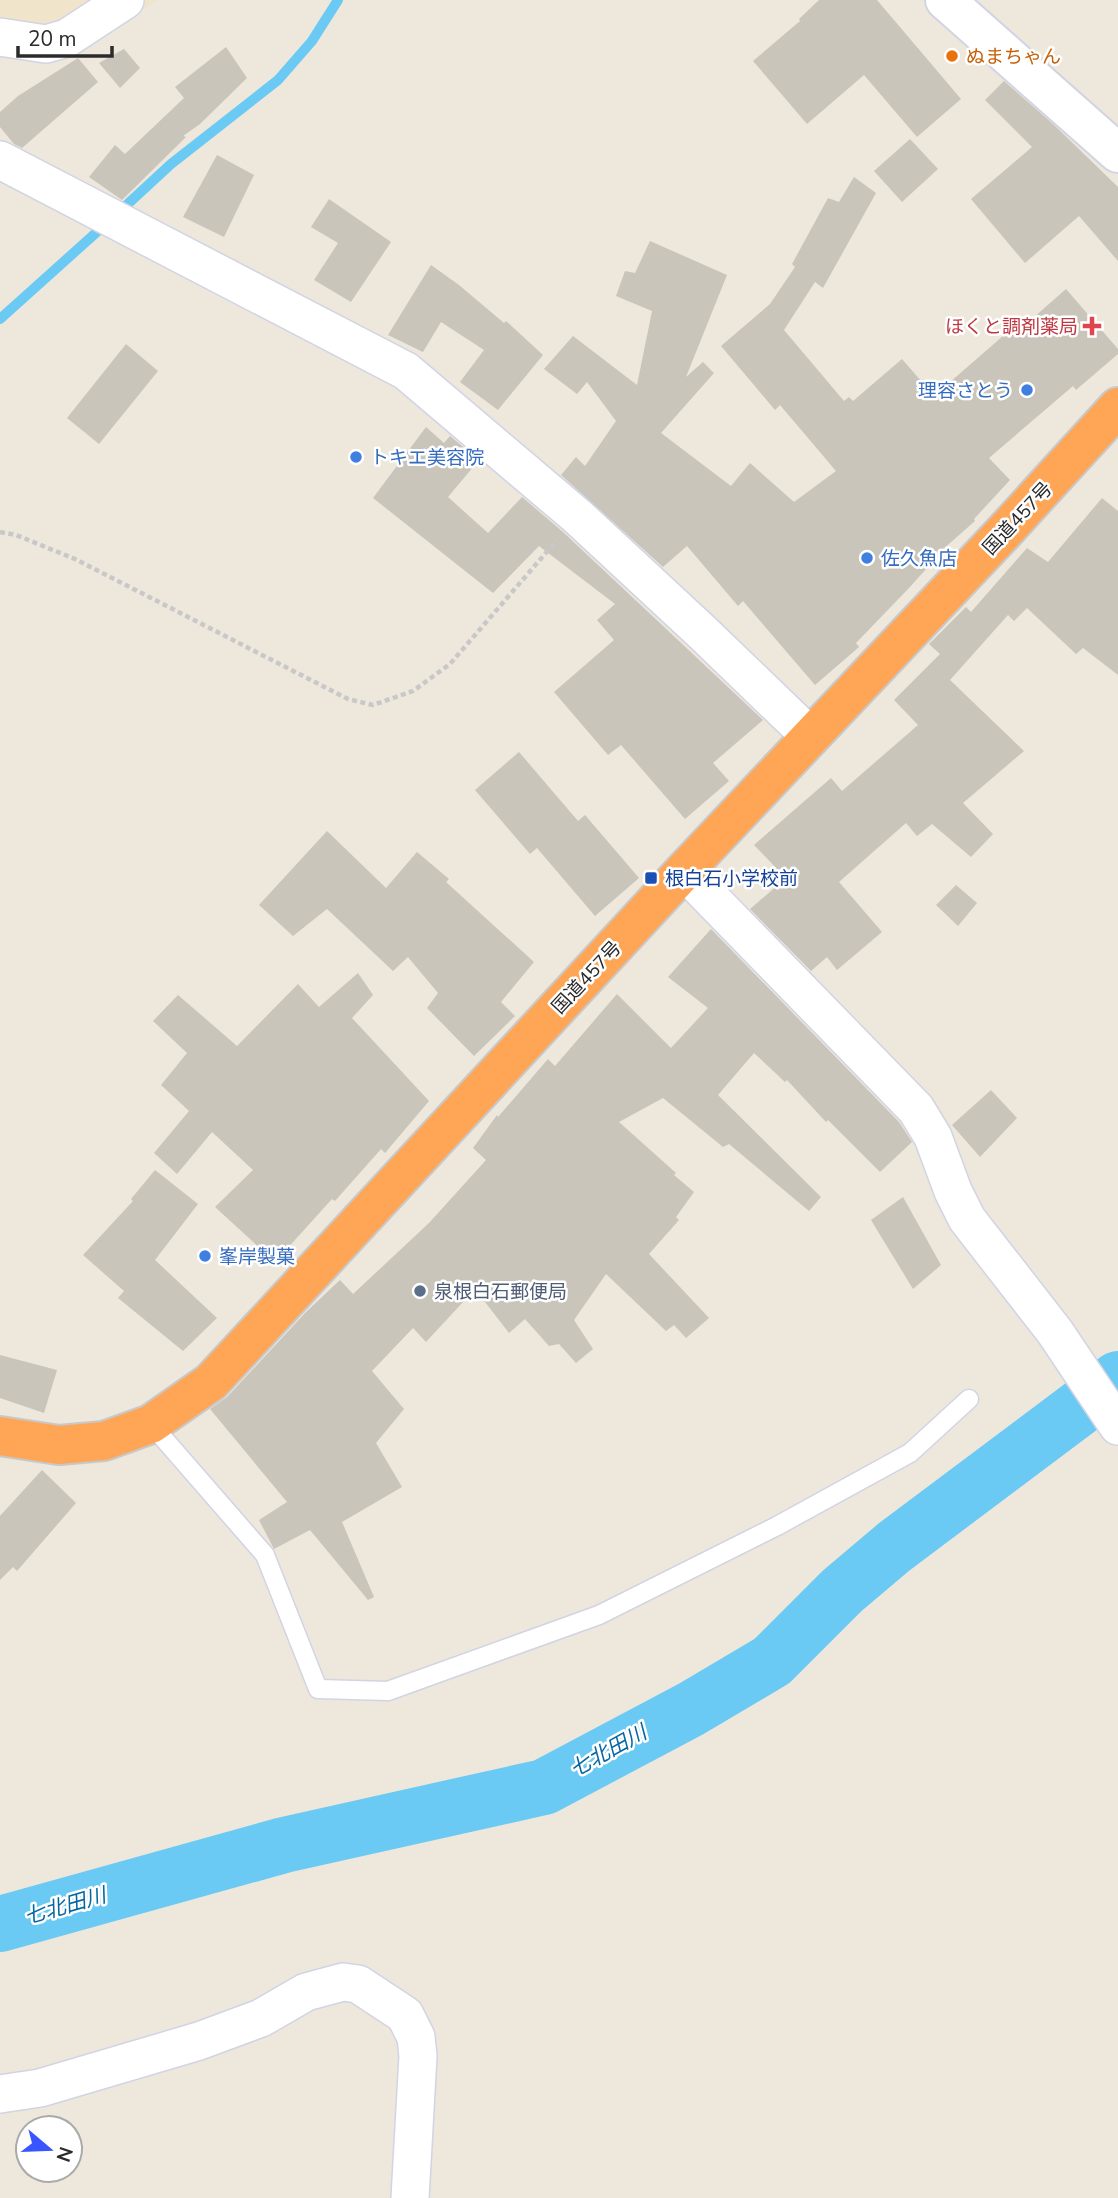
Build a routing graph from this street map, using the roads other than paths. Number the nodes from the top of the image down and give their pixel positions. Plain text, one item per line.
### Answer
1 (125, 0) edge
2 (945, 0) edge
3 (0, 37) edge
4 (1118, 153) edge
5 (0, 160) edge
6 (1118, 407) edge
7 (811, 737) junction
8 (684, 871) junction
9 (969, 1399) dead end
10 (152, 1424) junction
11 (1118, 1426) edge
12 (0, 1436) edge
13 (0, 2094) edge
14 (410, 2198) edge

1 - 3 street
2 - 4 street
5 - 7 street
6 - 7 highway, 国道457号
7 - 8 highway, 国道457号
8 - 10 highway, 国道457号
8 - 11 street
9 - 10 lane
10 - 12 highway, 国道457号
13 - 14 street

